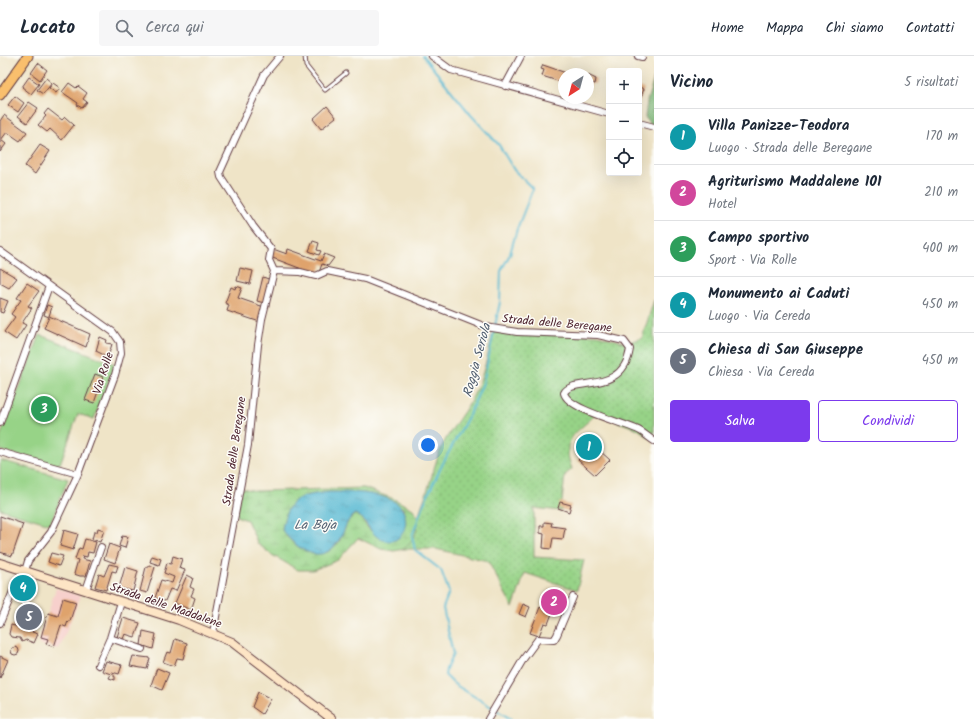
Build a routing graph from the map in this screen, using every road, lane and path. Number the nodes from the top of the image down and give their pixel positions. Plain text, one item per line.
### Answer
1 (28, 56) edge
2 (280, 56) edge
3 (305, 56) edge
4 (432, 56) edge
5 (521, 56) edge
6 (346, 73) dead end
7 (505, 86) junction
8 (0, 95) edge
9 (606, 113) edge
10 (642, 124) edge
11 (654, 127) edge
12 (0, 251) edge
13 (274, 271) junction
14 (49, 286) junction
15 (0, 423) edge
16 (654, 441) edge
17 (0, 452) edge
18 (78, 474) junction
19 (101, 547) dead end
20 (0, 562) edge
21 (25, 571) junction
22 (86, 590) junction
23 (573, 597) dead end
24 (121, 602) junction
25 (0, 623) edge
26 (213, 634) junction
27 (110, 638) junction
28 (142, 649) dead end
29 (98, 665) dead end
30 (332, 719) edge
31 (488, 719) edge

1 - 8 main road
2 - 13 street, Strada delle Beregane
3 - 6 lane
4 - 7 street
5 - 7 street
7 - 9 street
10 - 11 street
12 - 14 street, Via Rolle
13 - 16 street, Strada delle Beregane
13 - 26 street, Strada delle Beregane
14 - 15 street
14 - 18 street, Via Rolle
17 - 18 street
18 - 21 street, Via Rolle
19 - 22 street
20 - 21 street, Strada delle Maddalene
21 - 22 street, Strada delle Maddalene
21 - 25 street, Via Rolle
22 - 24 street, Strada delle Maddalene
23 - 31 street
24 - 26 street, Strada delle Maddalene
24 - 27 street
26 - 30 street, Strada delle Maddalene
27 - 28 street
27 - 29 street

